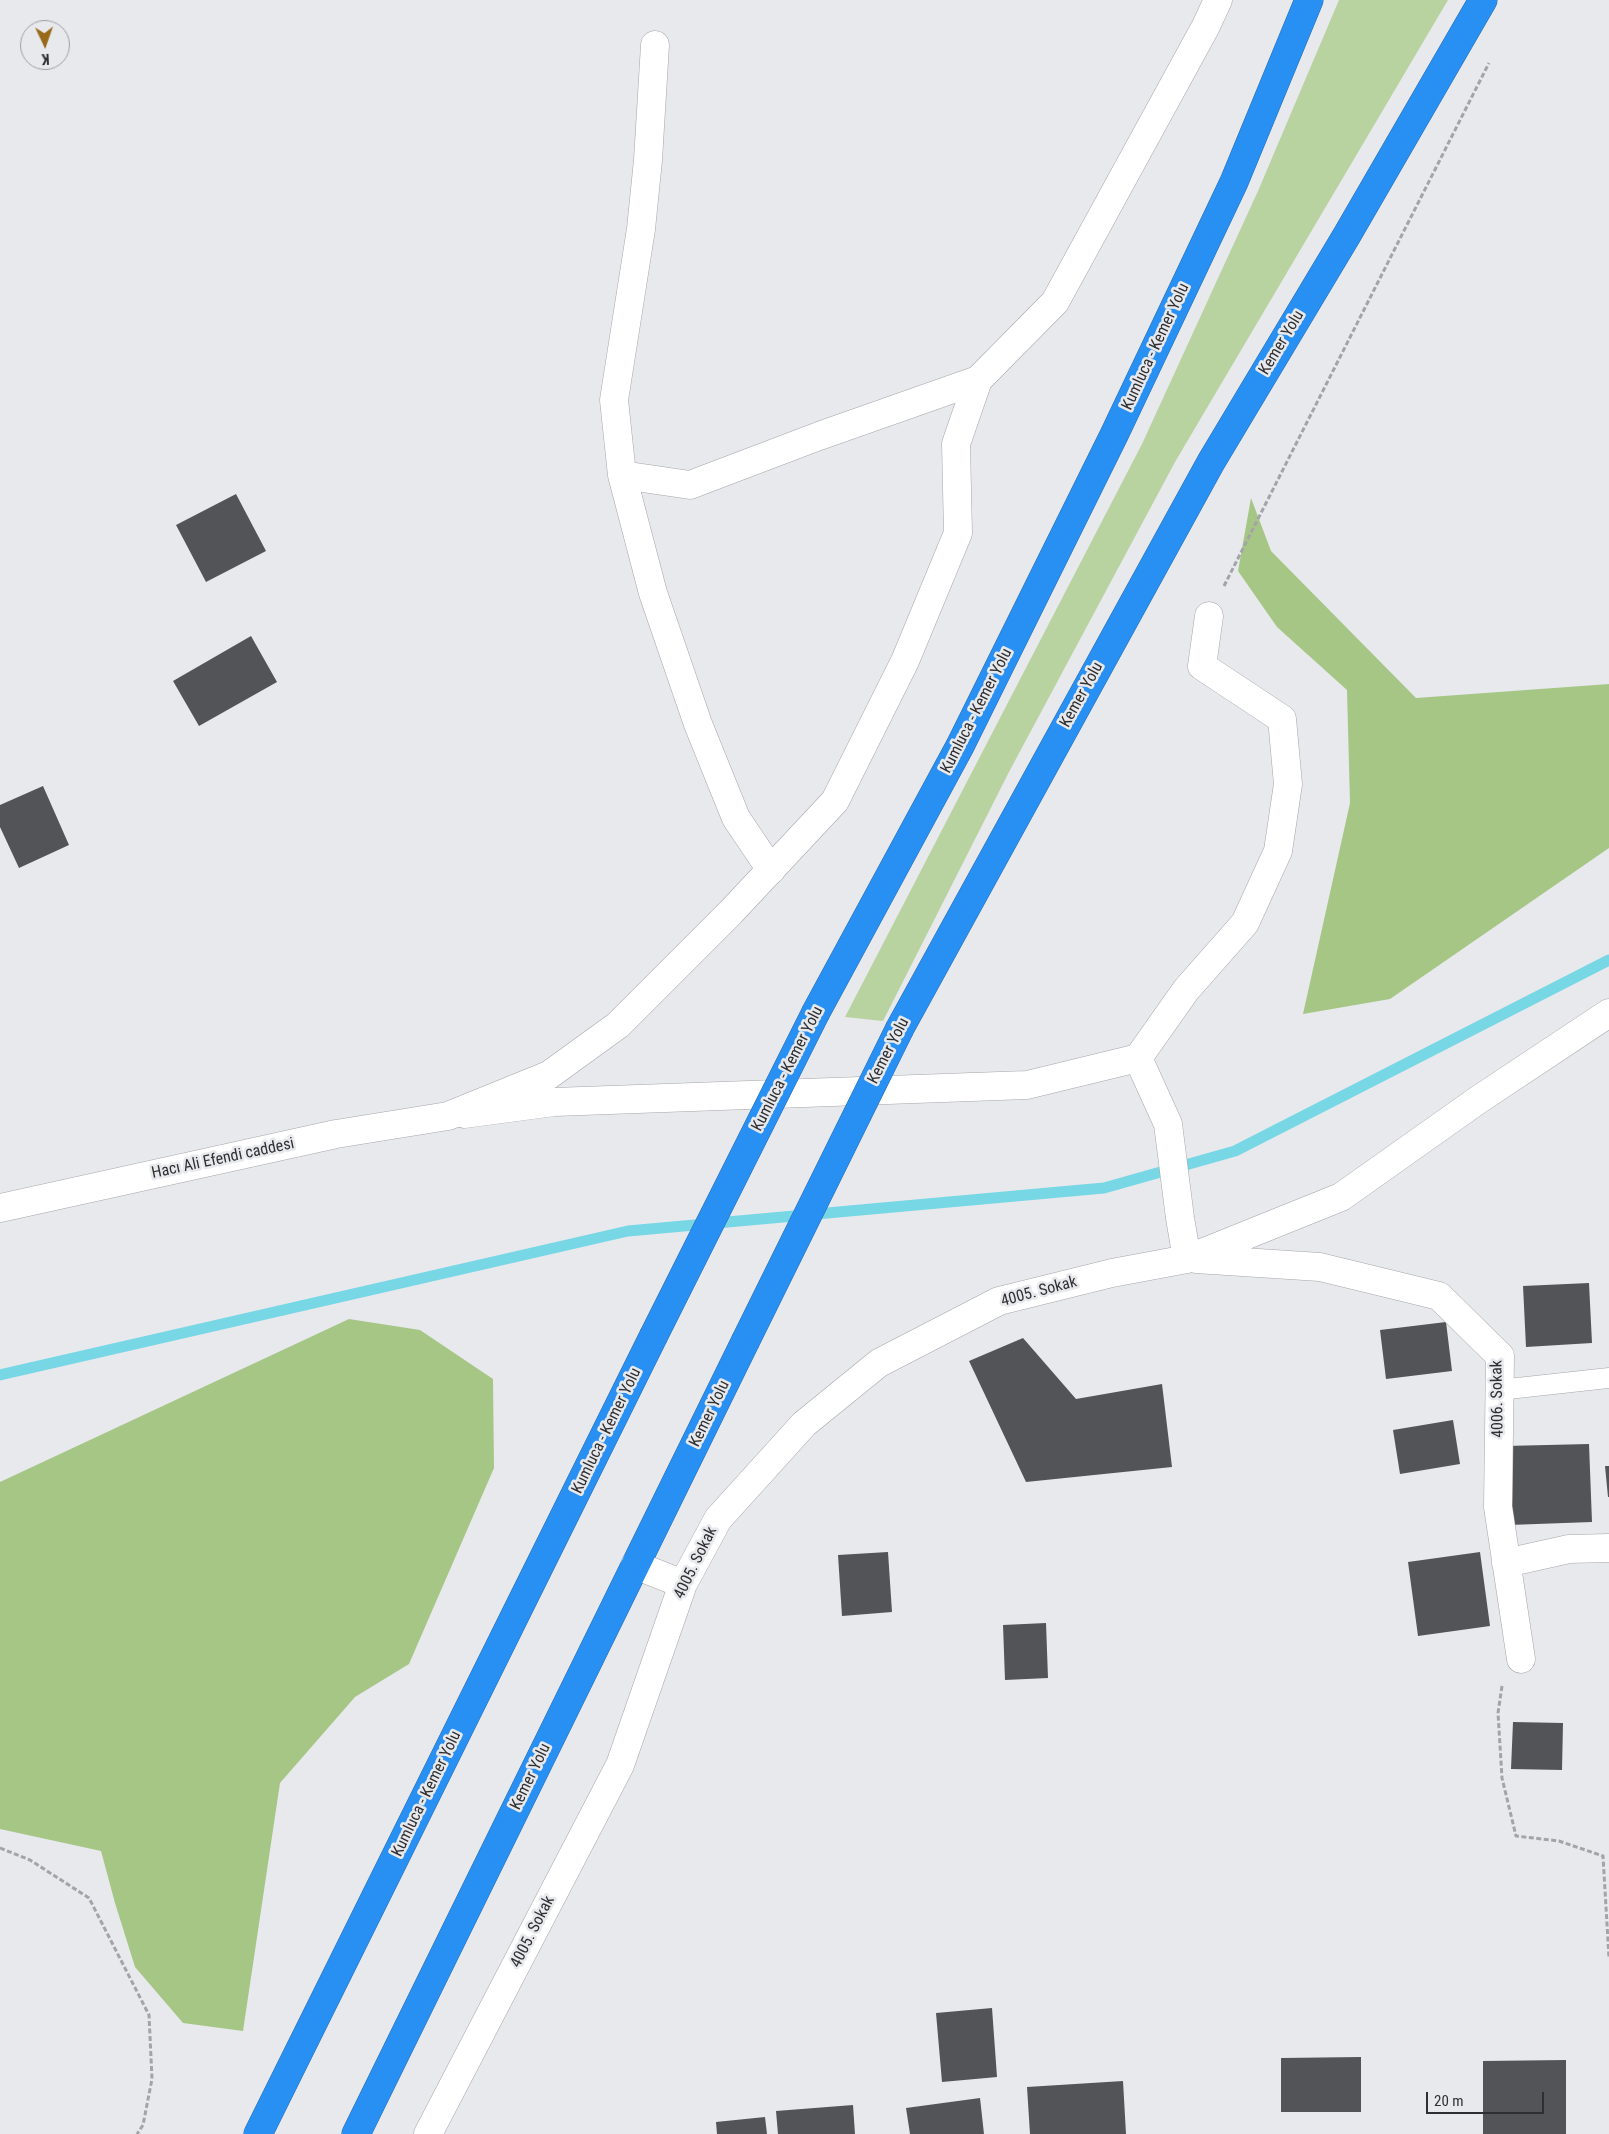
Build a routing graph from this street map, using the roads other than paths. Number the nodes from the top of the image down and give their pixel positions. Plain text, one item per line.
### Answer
1 (1218, 0) edge
2 (1309, 0) edge
3 (1483, 0) edge
4 (656, 45) dead end
5 (978, 380) junction
6 (622, 475) junction
7 (1209, 616) road end
8 (770, 870) junction
9 (1609, 1013) edge
10 (1138, 1058) junction
11 (448, 1116) junction
12 (0, 1208) edge
13 (1187, 1259) junction
14 (1609, 1378) edge
15 (1499, 1390) junction
16 (1609, 1548) edge
17 (1506, 1563) junction
18 (635, 1565) junction
19 (683, 1584) junction
20 (1521, 1660) road end
21 (258, 2134) edge
22 (356, 2134) edge
23 (428, 2134) edge

1 - 5 street
2 - 21 highway, Kumluca - Kemer Yolu, bridge
3 - 18 highway, Kemer Yolu, bridge
4 - 6 street
5 - 6 street
5 - 8 street
6 - 8 street
7 - 10 street
8 - 11 street
9 - 13 street
10 - 11 street
10 - 13 street
11 - 12 street, Hacı Ali Efendi caddesi
13 - 15 street, 4006. Sokak
13 - 19 street, 4005. Sokak
14 - 15 lane
15 - 17 street, 4006. Sokak
16 - 17 street
17 - 20 street, 4006. Sokak
18 - 19 street
18 - 22 highway, Kemer Yolu
19 - 23 street, 4005. Sokak

